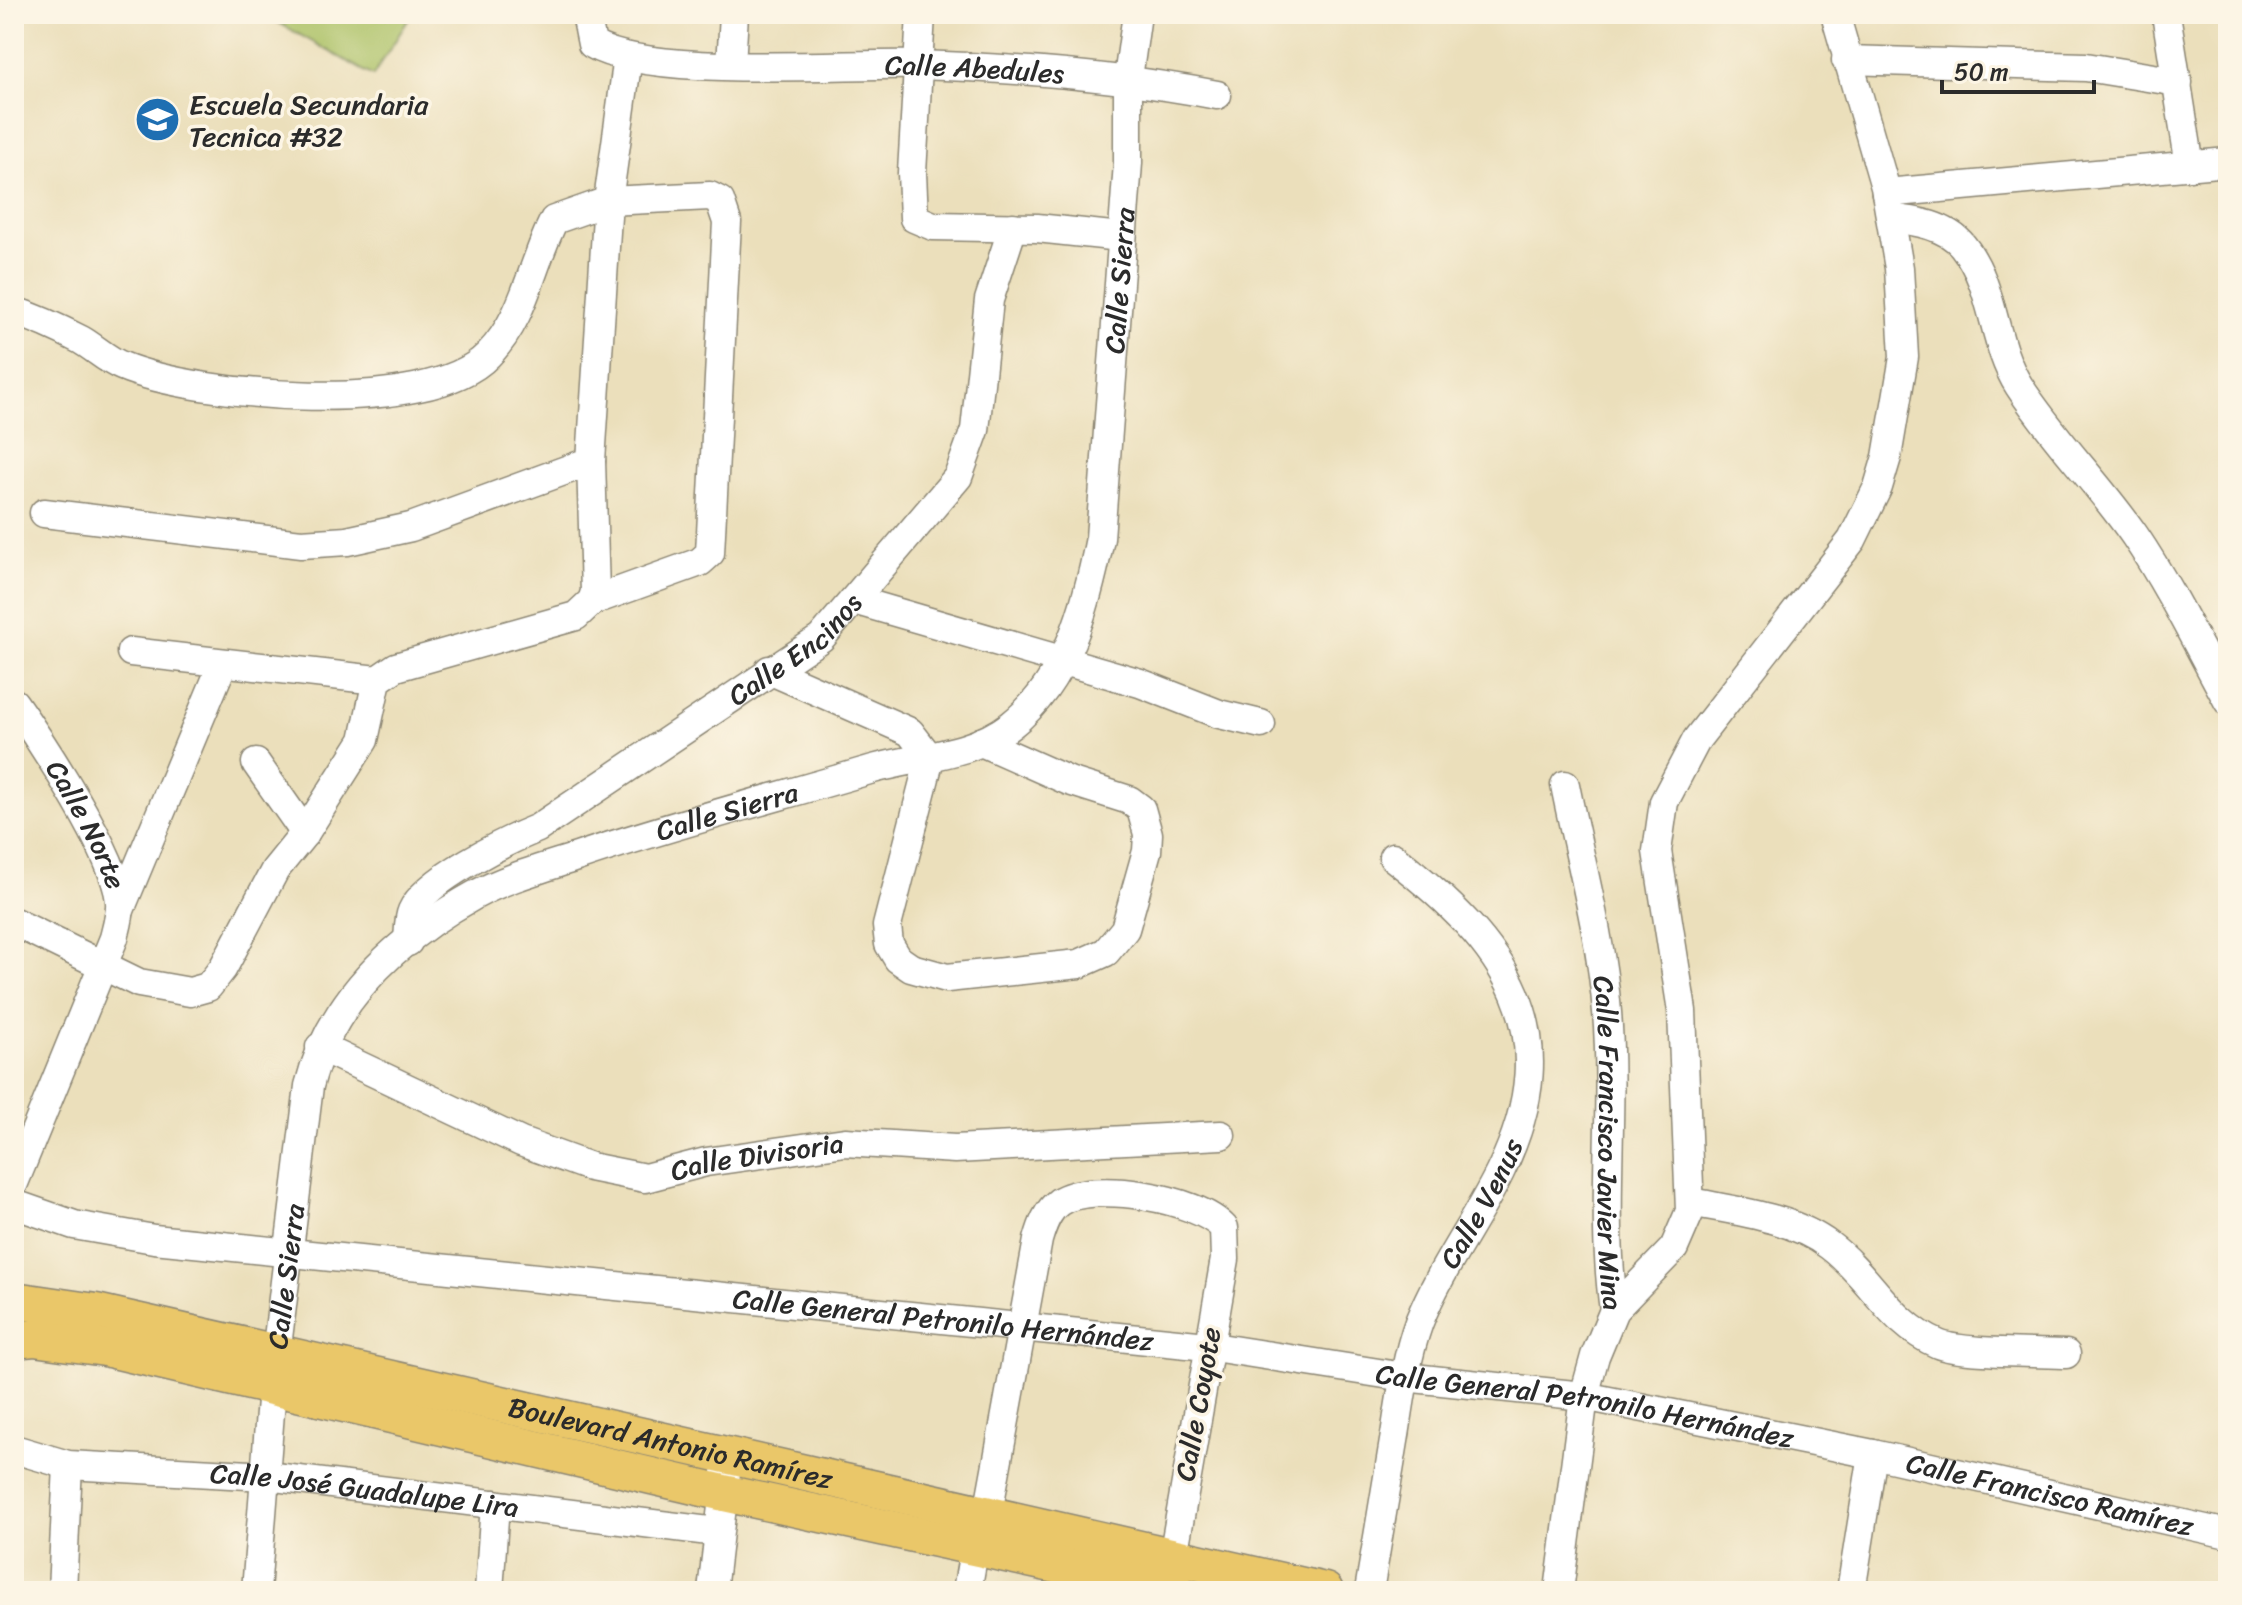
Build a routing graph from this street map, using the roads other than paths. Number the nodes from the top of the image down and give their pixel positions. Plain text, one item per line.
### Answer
1 (586, 14) edge
2 (734, 14) edge
3 (921, 14) edge
4 (1137, 14) edge
5 (1835, 14) edge
6 (2166, 14) edge
7 (628, 57) junction
8 (1846, 60) junction
9 (731, 65) junction
10 (917, 65) junction
11 (1128, 78) junction
12 (2178, 82) junction
13 (1217, 95) dead end
14 (2228, 162) edge
15 (2190, 166) junction
16 (608, 201) junction
17 (1888, 206) junction
18 (1013, 227) junction
19 (1121, 237) junction
20 (14, 311) edge
21 (591, 461) junction
22 (44, 513) dead end
23 (854, 600) junction
24 (592, 601) junction
25 (131, 652) dead end
26 (1063, 661) junction
27 (223, 663) junction
28 (769, 670) junction
29 (377, 680) junction
30 (2228, 701) edge
31 (14, 703) edge
32 (1261, 724) dead end
33 (981, 742) junction
34 (930, 758) junction
35 (256, 763) dead end
36 (1565, 785) dead end
37 (305, 833) junction
38 (1393, 857) dead end
39 (120, 910) junction
40 (14, 922) edge
41 (408, 942) junction
42 (103, 965) junction
43 (320, 1047) junction
44 (1221, 1135) dead end
45 (14, 1183) edge
46 (1691, 1202) junction
47 (14, 1204) edge
48 (290, 1253) junction
49 (14, 1300) edge
50 (1614, 1310) junction
51 (1022, 1327) junction
52 (14, 1340) edge
53 (1207, 1346) junction
54 (2066, 1354) dead end
55 (275, 1370) junction
56 (1404, 1377) junction
57 (1584, 1396) junction
58 (14, 1449) edge
59 (728, 1453) junction
60 (1873, 1454) junction
61 (68, 1465) junction
62 (267, 1476) junction
63 (724, 1493) junction
64 (495, 1504) junction
65 (981, 1529) junction
66 (717, 1532) junction
67 (2228, 1534) edge
68 (1172, 1581) edge
69 (62, 1591) edge
70 (256, 1591) edge
71 (489, 1591) edge
72 (712, 1591) edge
73 (967, 1591) edge
74 (1325, 1591) edge
75 (1369, 1591) edge
76 (1559, 1591) edge
77 (1851, 1591) edge

1 - 7 street, Calle Abedules
2 - 9 street
3 - 10 street
4 - 11 street, Calle Sierra
5 - 8 street
6 - 12 street
7 - 9 street, Calle Abedules
7 - 16 street
8 - 12 street
8 - 17 street
9 - 10 street, Calle Abedules
10 - 11 street, Calle Abedules
10 - 18 street
11 - 13 street, Calle Abedules
11 - 19 street, Calle Sierra
12 - 15 street
14 - 15 street
15 - 17 street
16 - 20 street
16 - 21 street
16 - 24 street
17 - 30 street
17 - 46 street
18 - 19 street
18 - 23 street, Calle Encinos
19 - 26 street, Calle Sierra
21 - 22 street
21 - 24 street
23 - 26 street
23 - 28 street, Calle Encinos
24 - 29 street
25 - 27 street
26 - 32 street
26 - 33 street, Calle Sierra
27 - 29 street
27 - 39 street
28 - 34 street
28 - 41 street, Calle Encinos
29 - 37 street
31 - 39 street, Calle Norte
33 - 34 street, Calle Sierra
33 - 34 street
34 - 41 street, Calle Sierra
35 - 37 street
36 - 50 street, Calle Francisco Javier Mina
37 - 42 street
38 - 56 street, Calle Venus
39 - 42 street
40 - 42 street
41 - 43 street, Calle Sierra
42 - 45 street
43 - 44 street, Calle Divisoria
43 - 48 street, Calle Sierra
46 - 50 street
46 - 54 street
47 - 48 street, Calle General Petronilo Hernández
48 - 51 street, Calle General Petronilo Hernández
48 - 55 street, Calle Sierra
49 - 55 main road, Boulevard Antonio Ramírez
50 - 57 street, Calle Francisco Javier Mina
51 - 53 street, Calle General Petronilo Hernández
51 - 53 street, Calle Coyote
51 - 65 street
52 - 55 main road, Boulevard Antonio Ramírez
53 - 56 street, Calle General Petronilo Hernández
53 - 68 street, Calle Coyote
55 - 59 main road, Boulevard Antonio Ramírez
55 - 62 street, Calle Sierra
55 - 63 main road, Boulevard Antonio Ramírez
56 - 57 street, Calle General Petronilo Hernández
56 - 75 street, Calle Venus
57 - 60 street, Calle General Petronilo Hernández
57 - 76 street, Calle Francisco Javier Mina
58 - 61 street, Calle José Guadalupe Lira
59 - 63 street
59 - 65 main road, Boulevard Antonio Ramírez
60 - 67 street, Calle Francisco Ramírez
60 - 77 street
61 - 62 street, Calle José Guadalupe Lira
61 - 69 street
62 - 64 street, Calle José Guadalupe Lira
62 - 70 street, Calle Sierra
63 - 65 main road, Boulevard Antonio Ramírez
63 - 66 street
64 - 66 street, Calle José Guadalupe Lira
64 - 71 street
65 - 68 main road, Boulevard Antonio Ramírez
65 - 73 street
66 - 72 street
68 - 74 main road, Boulevard Antonio Ramírez

